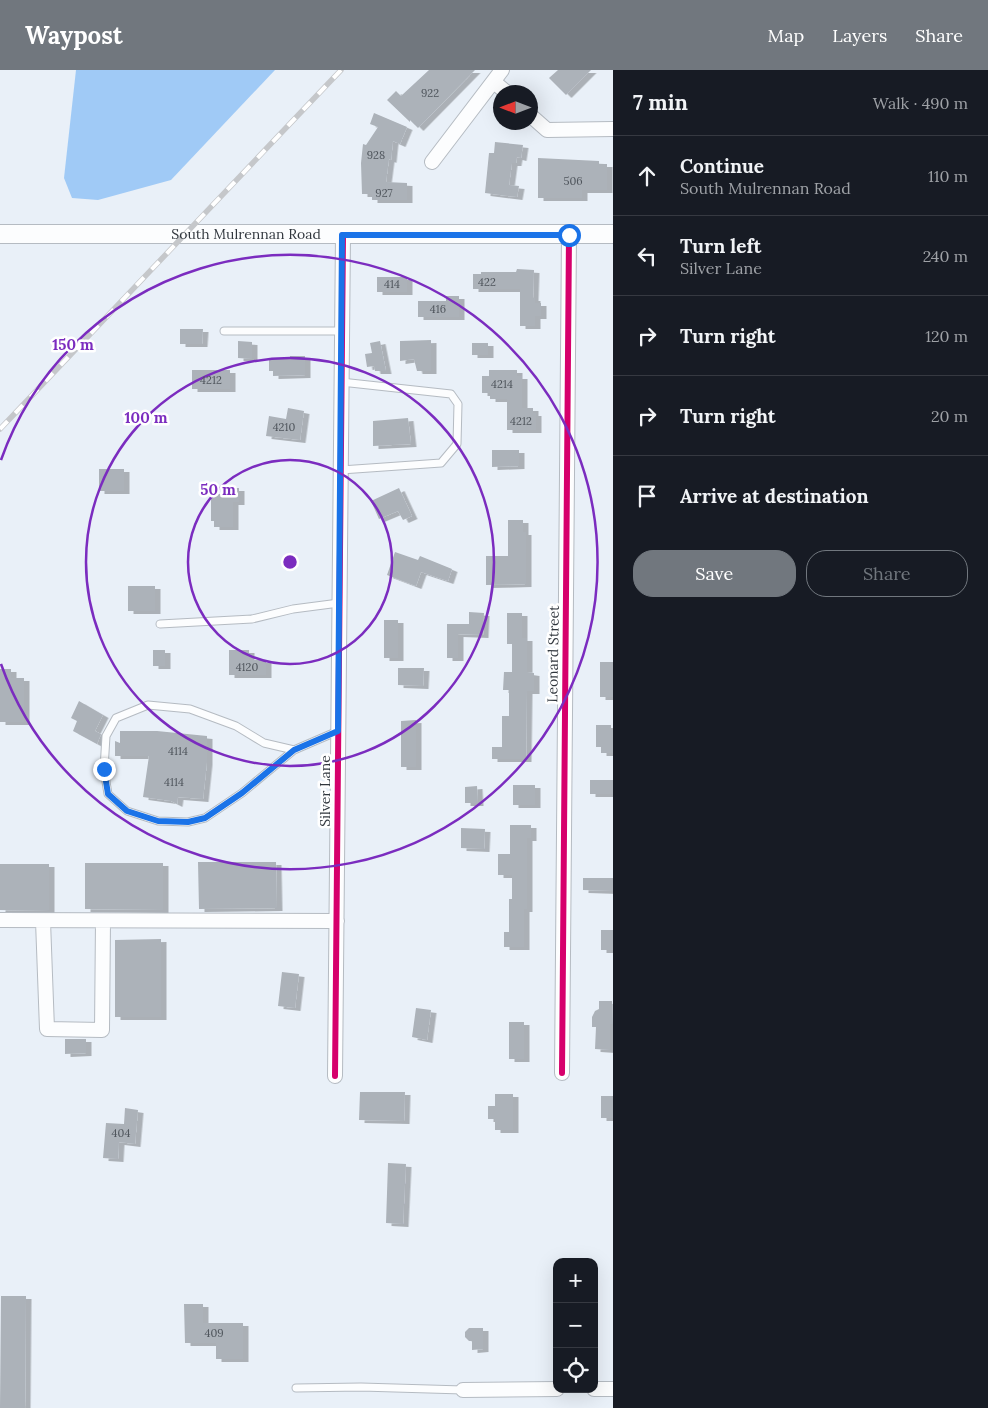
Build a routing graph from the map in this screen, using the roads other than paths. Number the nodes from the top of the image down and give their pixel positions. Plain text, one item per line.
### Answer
1 (502, 70) edge
2 (494, 82) junction
3 (498, 85) edge
4 (538, 122) edge
5 (613, 129) edge
6 (432, 162) dead end
7 (0, 234) edge
8 (613, 234) edge
9 (342, 235) junction
10 (569, 235) junction
11 (224, 331) dead end
12 (342, 331) junction
13 (341, 382) junction
14 (340, 470) junction
15 (339, 603) junction
16 (160, 624) dead end
17 (338, 731) junction
18 (294, 750) junction
19 (0, 920) edge
20 (43, 921) junction
21 (103, 921) junction
22 (337, 921) junction
23 (562, 1073) dead end
24 (335, 1076) dead end
25 (296, 1388) dead end
26 (553, 1389) edge
27 (598, 1389) edge
28 (613, 1389) edge
29 (463, 1390) joint

1 - 2 street
2 - 3 street
2 - 6 street
4 - 5 street
7 - 9 street, South Mulrennan Road
8 - 10 street, South Mulrennan Road
9 - 10 street, South Mulrennan Road
9 - 12 street, Silver Lane
10 - 23 street, Leonard Street
11 - 12 lane
12 - 13 street, Silver Lane
13 - 14 street, Silver Lane
13 - 14 lane
14 - 15 street, Silver Lane
15 - 16 lane
15 - 17 street, Silver Lane
17 - 18 lane
17 - 22 street, Silver Lane
18 - 18 lane
19 - 20 street
20 - 21 street
20 - 21 street
21 - 22 street
22 - 24 street, Silver Lane
25 - 29 lane
26 - 29 street
27 - 28 street

